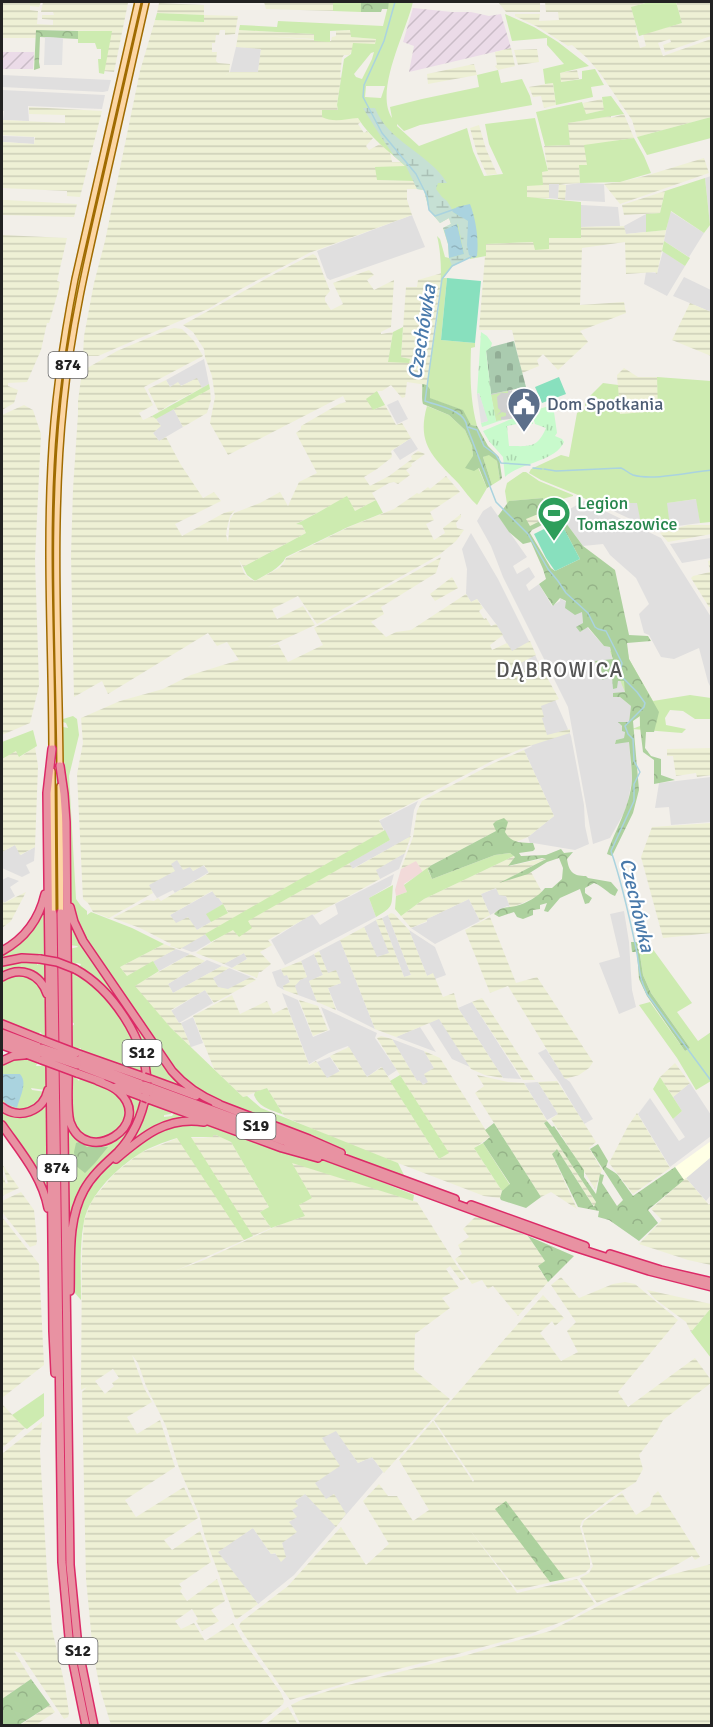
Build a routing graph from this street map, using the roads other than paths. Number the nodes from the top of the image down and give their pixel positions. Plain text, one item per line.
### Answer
1 (138, 2) edge
2 (146, 2) edge
3 (52, 749) junction
4 (60, 766) junction
5 (47, 877) junction
6 (66, 886) junction
7 (57, 913) junction
8 (2, 951) edge
9 (2, 962) edge
10 (2, 977) edge
11 (50, 1008) junction
12 (2, 1024) edge
13 (2, 1033) edge
14 (2, 1038) edge
15 (2, 1045) edge
16 (42, 1050) junction
17 (33, 1057) junction
18 (2, 1061) edge
19 (77, 1063) junction
20 (50, 1076) junction
21 (98, 1081) junction
22 (146, 1088) junction
23 (219, 1104) junction
24 (2, 1107) edge
25 (2, 1125) edge
26 (224, 1126) junction
27 (350, 1165) junction
28 (362, 1165) junction
29 (77, 1205) junction
30 (52, 1232) junction
31 (711, 1282) edge
32 (711, 1287) edge
33 (66, 1365) junction
34 (59, 1423) junction
35 (86, 1725) edge
36 (94, 1725) edge

1 - 3 main road, 874
2 - 4 main road, 874
3 - 5 highway
3 - 7 main road, 874
4 - 6 highway
4 - 7 main road, 874
5 - 8 highway
5 - 11 highway
6 - 21 highway
6 - 23 highway
7 - 33 highway, 874
7 - 34 highway, 874
9 - 29 highway, S12, bridge
10 - 11 highway
11 - 20 highway
12 - 16 highway
13 - 16 highway, S19
14 - 16 highway, S19
15 - 17 highway
16 - 17 highway
16 - 19 highway, bridge
16 - 19 highway, S19, bridge
17 - 18 highway
19 - 21 highway
19 - 22 highway
19 - 22 highway, S19
20 - 24 highway
20 - 30 highway
21 - 22 highway
22 - 23 highway
22 - 26 highway
22 - 27 highway, S19
22 - 28 highway, S19
23 - 28 highway
25 - 30 highway, S12
26 - 27 highway
26 - 29 highway
27 - 32 highway, S19
28 - 31 highway, S19
29 - 33 highway
30 - 34 highway, S12
33 - 36 highway, S12
34 - 35 highway, S12

